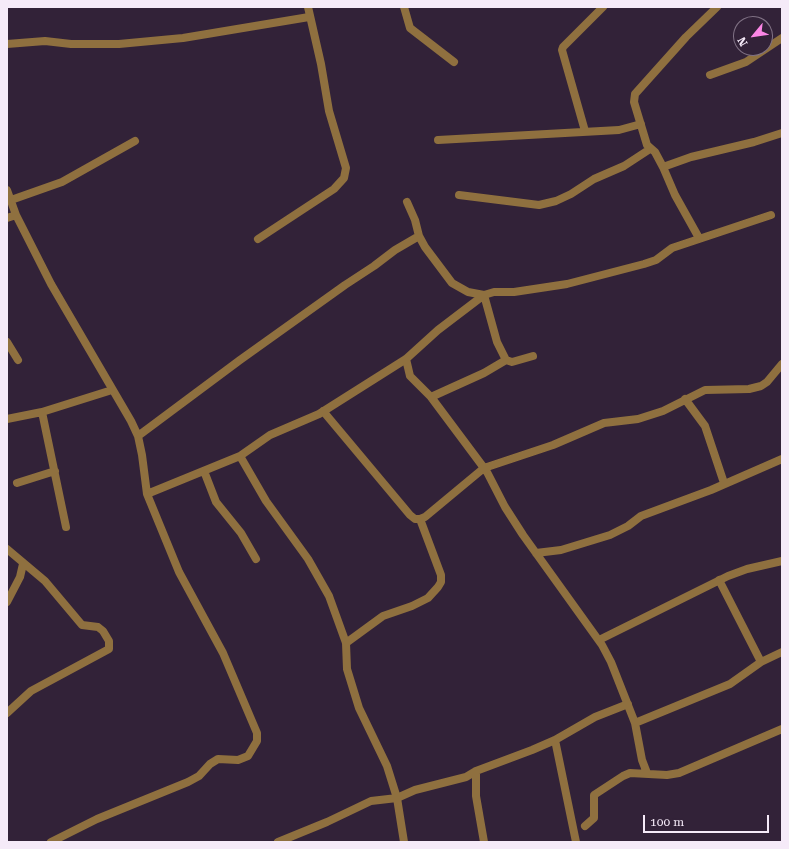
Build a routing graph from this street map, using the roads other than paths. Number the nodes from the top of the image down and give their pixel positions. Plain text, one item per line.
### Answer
1 (308, 7) edge
2 (404, 7) edge
3 (603, 7) edge
4 (717, 7) edge
5 (309, 17) junction
6 (782, 38) edge
7 (7, 44) edge
8 (454, 62) dead end
9 (710, 75) dead end
10 (641, 124) junction
11 (585, 130) junction
12 (782, 132) edge
13 (135, 140) dead end
14 (438, 140) dead end
15 (650, 149) junction
16 (662, 167) junction
17 (7, 190) edge
18 (459, 195) dead end
19 (11, 200) junction
20 (407, 202) dead end
21 (16, 215) junction
22 (771, 215) dead end
23 (7, 218) edge
24 (419, 236) junction
25 (699, 238) junction
26 (258, 239) dead end
27 (484, 294) junction
28 (7, 342) edge
29 (533, 356) dead end
30 (406, 359) junction
31 (18, 360) dead end
32 (506, 360) junction
33 (782, 364) edge
34 (112, 390) junction
35 (430, 397) junction
36 (685, 399) junction
37 (323, 411) junction
38 (42, 412) junction
39 (7, 419) edge
40 (138, 436) junction
41 (240, 456) junction
42 (782, 459) edge
43 (484, 468) junction
44 (55, 471) junction
45 (204, 472) junction
46 (17, 483) dead end
47 (724, 483) junction
48 (148, 494) junction
49 (420, 519) junction
50 (66, 526) dead end
51 (7, 549) edge
52 (536, 553) junction
53 (256, 559) dead end
54 (782, 561) edge
55 (23, 564) junction
56 (719, 580) junction
57 (7, 602) edge
58 (599, 640) junction
59 (346, 643) junction
60 (782, 652) edge
61 (761, 662) junction
62 (628, 704) junction
63 (7, 713) edge
64 (635, 723) junction
65 (782, 729) edge
66 (555, 740) junction
67 (476, 771) junction
68 (647, 773) junction
69 (397, 798) junction
70 (585, 826) dead end
71 (50, 842) edge
72 (278, 842) edge
73 (404, 842) edge
74 (484, 842) edge
75 (576, 842) edge

1 - 5 street
2 - 8 street
3 - 11 street
4 - 10 street
5 - 7 street
5 - 26 street
6 - 9 street
10 - 11 street
10 - 15 street
11 - 14 street
12 - 16 street
13 - 19 street
15 - 16 street
15 - 18 street
16 - 25 street
17 - 19 street
19 - 21 street
20 - 24 street
21 - 23 street
21 - 34 street
22 - 25 street
24 - 27 street
24 - 40 street
25 - 27 street
27 - 30 street
27 - 32 street
28 - 31 street
29 - 32 street
30 - 35 street
30 - 37 street
32 - 35 street
33 - 36 street
34 - 38 street
34 - 40 street
35 - 43 street
36 - 43 street
36 - 47 street
37 - 41 street
37 - 49 street
38 - 39 street
38 - 44 street
40 - 48 street
41 - 45 street
41 - 59 street
42 - 47 street
43 - 49 street
43 - 52 street
44 - 46 street
44 - 50 street
45 - 48 street
45 - 53 street
47 - 52 street
48 - 71 street
49 - 59 street
51 - 55 street
52 - 58 street
54 - 56 street
55 - 57 street
55 - 63 street
56 - 58 street
56 - 61 street
58 - 62 street
59 - 69 street
60 - 61 street
61 - 64 street
62 - 64 street
62 - 66 street
64 - 68 street
65 - 68 street
66 - 67 street
66 - 75 street
67 - 69 street
67 - 74 street
68 - 70 street
69 - 72 street
69 - 73 street

